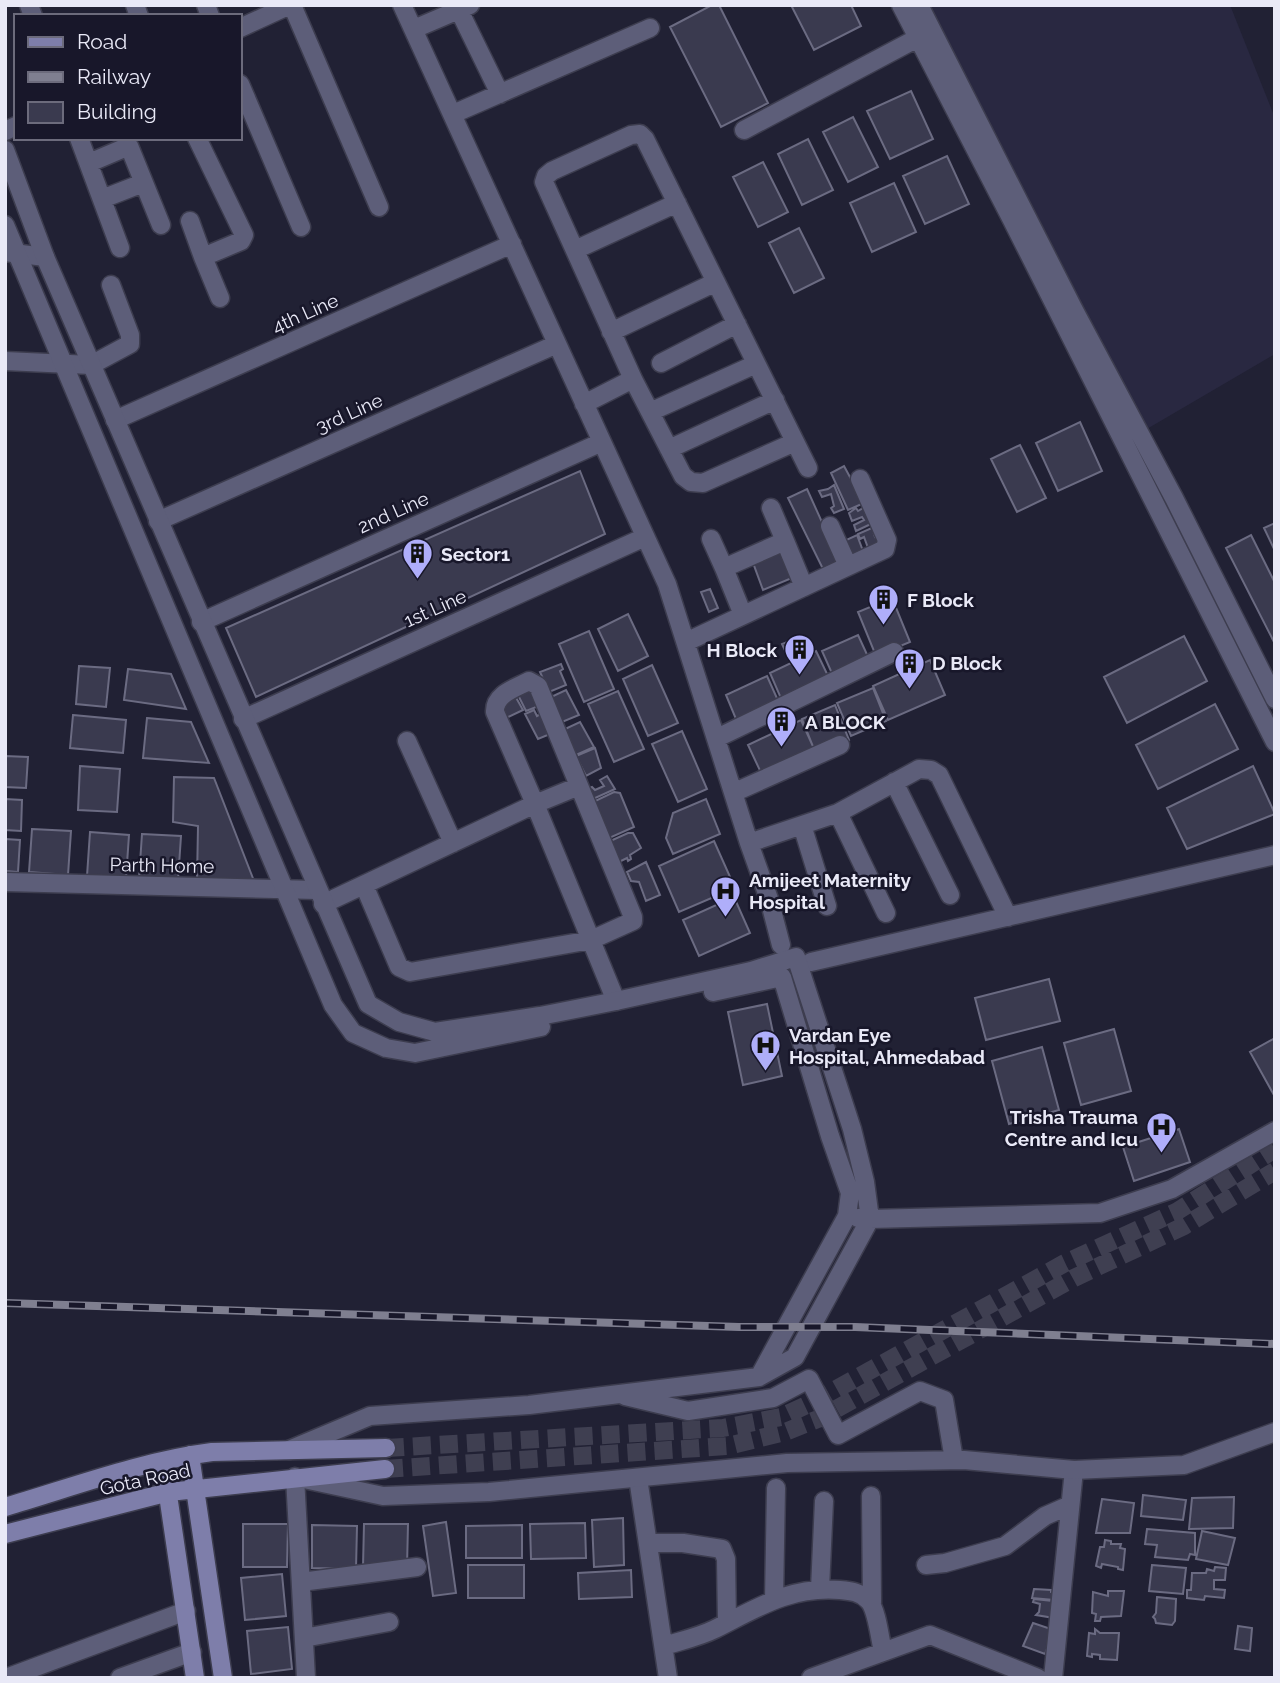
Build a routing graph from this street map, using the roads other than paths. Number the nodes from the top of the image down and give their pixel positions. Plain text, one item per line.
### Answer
1 (291, 5) edge
2 (402, 5) edge
3 (901, 5) edge
4 (919, 5) edge
5 (464, 8) edge
6 (242, 26) edge
7 (650, 28) dead end
8 (414, 29) junction
9 (925, 34) junction
10 (242, 89) edge
11 (500, 94) junction
12 (453, 114) junction
13 (744, 130) dead end
14 (80, 140) edge
15 (198, 140) edge
16 (127, 142) edge
17 (5, 150) edge
18 (89, 163) junction
19 (991, 163) junction
20 (143, 183) junction
21 (102, 199) junction
22 (677, 203) junction
23 (379, 207) dead end
24 (190, 221) dead end
25 (5, 225) edge
26 (161, 225) dead end
27 (301, 228) dead end
28 (512, 244) junction
29 (120, 248) dead end
30 (575, 250) junction
31 (11, 253) edge
32 (45, 257) junction
33 (203, 257) junction
34 (716, 282) junction
35 (111, 285) dead end
36 (220, 298) dead end
37 (737, 324) junction
38 (611, 332) junction
39 (557, 344) junction
40 (5, 361) edge
41 (661, 363) dead end
42 (756, 363) junction
43 (64, 364) junction
44 (92, 365) junction
45 (633, 379) junction
46 (775, 400) junction
47 (584, 404) junction
48 (650, 412) junction
49 (115, 420) junction
50 (602, 442) junction
51 (796, 442) junction
52 (669, 449) junction
53 (808, 468) dead end
54 (860, 479) dead end
55 (771, 508) dead end
56 (158, 521) junction
57 (830, 526) dead end
58 (645, 537) junction
59 (710, 539) dead end
60 (785, 541) junction
61 (848, 566) junction
62 (723, 568) junction
63 (804, 587) junction
64 (743, 615) junction
65 (201, 622) junction
66 (686, 642) junction
67 (894, 652) dead end
68 (1275, 699) edge
69 (243, 719) junction
70 (1270, 721) edge
71 (717, 738) junction
72 (407, 741) dead end
73 (1275, 742) edge
74 (841, 745) dead end
75 (894, 782) junction
76 (579, 786) junction
77 (735, 792) junction
78 (535, 804) junction
79 (838, 813) junction
80 (802, 825) junction
81 (453, 843) junction
82 (749, 843) junction
83 (1275, 855) edge
84 (5, 882) edge
85 (363, 885) junction
86 (285, 890) junction
87 (950, 895) dead end
88 (320, 897) junction
89 (827, 906) dead end
90 (886, 913) dead end
91 (1008, 917) junction
92 (591, 940) junction
93 (780, 961) junction
94 (803, 964) junction
95 (616, 1002) junction
96 (1275, 1130) edge
97 (848, 1216) junction
98 (870, 1219) junction
99 (759, 1377) junction
100 (615, 1394) junction
101 (1275, 1433) edge
102 (386, 1448) tunnel mouth
103 (289, 1450) junction
104 (190, 1455) junction
105 (954, 1460) junction
106 (163, 1461) junction
107 (385, 1469) tunnel mouth
108 (1074, 1469) junction
109 (295, 1477) junction
110 (638, 1478) junction
111 (776, 1488) dead end
112 (196, 1489) junction
113 (169, 1492) junction
114 (870, 1496) dead end
115 (824, 1501) dead end
116 (1070, 1504) junction
117 (5, 1507) edge
118 (5, 1534) edge
119 (648, 1543) junction
120 (926, 1565) dead end
121 (417, 1567) dead end
122 (300, 1582) junction
123 (820, 1589) junction
124 (774, 1600) junction
125 (872, 1604) junction
126 (186, 1611) junction
127 (388, 1622) dead end
128 (727, 1622) junction
129 (304, 1638) junction
130 (664, 1646) junction
131 (192, 1651) junction
132 (883, 1652) junction
133 (1020, 1674) edge
134 (6, 1678) edge
135 (120, 1678) edge
136 (195, 1678) edge
137 (223, 1678) edge
138 (306, 1678) edge
139 (668, 1678) edge
140 (811, 1678) edge
141 (1038, 1678) edge
142 (1053, 1678) edge

1 - 6 street
1 - 23 street
2 - 8 street
3 - 9 street
4 - 9 street
5 - 8 street
5 - 11 street
7 - 11 street
8 - 12 street
9 - 13 street
9 - 19 street
10 - 27 street
11 - 12 street
12 - 28 street
14 - 18 street
15 - 33 street
16 - 18 street
16 - 20 street
17 - 32 street
18 - 21 street
19 - 68 street
19 - 70 street
20 - 21 street
20 - 26 street
21 - 29 street
22 - 30 street
22 - 30 street
22 - 34 street
24 - 33 street
25 - 31 street
28 - 39 street
28 - 49 street, 4th Line
30 - 38 street
31 - 32 street
31 - 43 street
32 - 44 street
33 - 36 street
34 - 37 street
34 - 38 street
35 - 44 street
37 - 41 street
37 - 42 street
38 - 45 street
39 - 47 street
39 - 56 street, 3rd Line
40 - 43 street
42 - 46 street
42 - 48 street
43 - 44 street
43 - 86 street
44 - 49 street
45 - 47 street
45 - 48 street
46 - 51 street
46 - 52 street
47 - 50 street
48 - 52 street
49 - 56 street
50 - 58 street
50 - 65 street, 2nd Line
51 - 52 street
51 - 53 street
54 - 61 street
55 - 60 street
56 - 65 street
57 - 61 street
58 - 66 street
58 - 69 street, 1st Line
59 - 62 street
60 - 62 street
60 - 63 street
61 - 63 street
62 - 64 street
63 - 64 street
64 - 66 street
65 - 69 street
66 - 71 street
67 - 71 street
69 - 88 street
70 - 73 street
71 - 77 street
72 - 81 street
74 - 77 street
75 - 79 street
75 - 87 street
75 - 91 street
76 - 78 street
76 - 78 street
76 - 92 street
77 - 82 street
78 - 81 street
78 - 92 street
79 - 80 street
79 - 90 street
80 - 82 street
80 - 89 street
81 - 85 street
82 - 93 street
83 - 91 street
84 - 86 street, Parth Home
85 - 88 street
85 - 92 street
86 - 88 street, Parth Home
86 - 93 street
88 - 95 street
91 - 94 street
92 - 95 street
93 - 94 street
93 - 94 street
93 - 95 street
93 - 97 street
94 - 98 street
96 - 98 street
97 - 98 street
97 - 99 street
98 - 99 street
99 - 100 street
100 - 103 street
100 - 105 street
101 - 108 street
102 - 103 main road, Gota Road
103 - 104 main road, Gota Road
104 - 106 main road, Gota Road
104 - 112 main road
105 - 108 street
105 - 110 street
106 - 113 main road
106 - 117 main road, Gota Road
107 - 109 main road, Gota Road
108 - 116 street
109 - 110 street
109 - 112 main road, Gota Road
109 - 122 street
110 - 119 street
111 - 124 street
112 - 113 main road, Gota Road
112 - 137 main road
113 - 118 main road, Gota Road
113 - 126 main road
114 - 125 street
115 - 123 street
116 - 120 street
116 - 142 street
119 - 128 street
119 - 130 street
121 - 122 street
122 - 129 street
123 - 124 street
123 - 125 street
124 - 128 street
125 - 132 street
126 - 131 main road
126 - 134 street
127 - 129 street
128 - 130 street
129 - 138 street
130 - 139 street
131 - 135 street
131 - 136 main road
132 - 133 street
132 - 140 street
133 - 141 street

